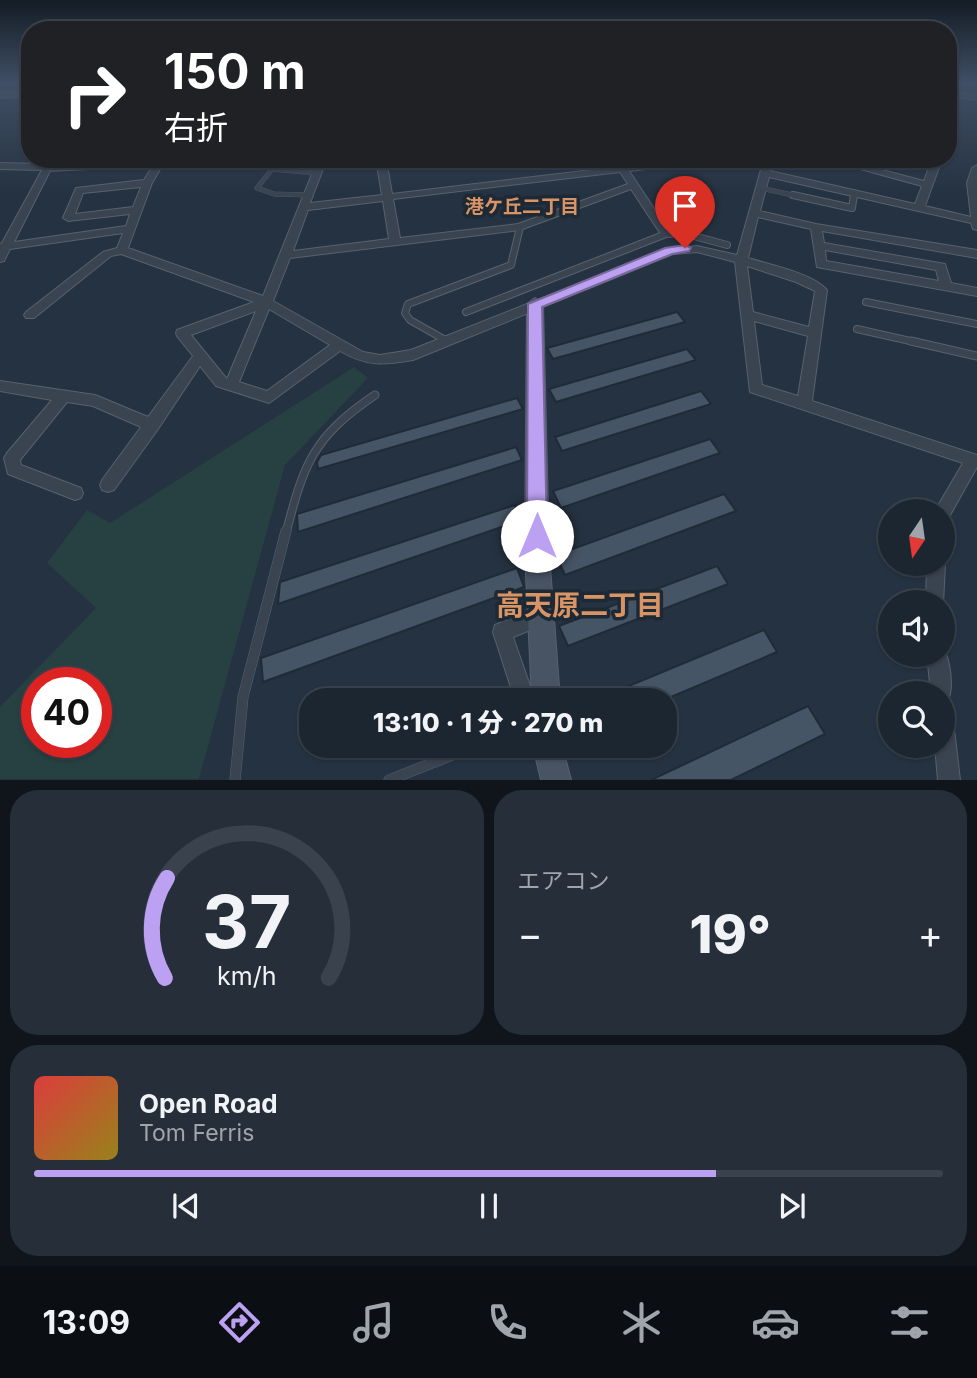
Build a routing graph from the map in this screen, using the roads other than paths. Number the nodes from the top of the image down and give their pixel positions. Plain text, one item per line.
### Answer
1 (21, 165) edge
2 (0, 166) edge
3 (47, 168) edge
4 (158, 168) edge
5 (281, 168) edge
6 (314, 168) edge
7 (382, 168) edge
8 (631, 168) edge
9 (766, 168) edge
10 (773, 168) edge
11 (861, 168) edge
12 (934, 168) edge
13 (977, 168) edge
14 (623, 169) junction
15 (147, 183) junction
16 (633, 185) junction
17 (928, 186) junction
18 (761, 188) junction
19 (854, 193) junction
20 (308, 195) junction
21 (386, 197) junction
22 (304, 207) junction
23 (919, 208) junction
24 (137, 210) junction
25 (755, 213) junction
26 (976, 225) edge
27 (520, 227) junction
28 (816, 227) junction
29 (130, 229) junction
30 (666, 234) junction
31 (395, 242) junction
32 (727, 245) dead end
33 (818, 245) junction
34 (3, 247) edge
35 (122, 250) junction
36 (977, 254) edge
37 (286, 256) junction
38 (0, 258) edge
39 (741, 262) junction
40 (946, 286) junction
41 (977, 292) edge
42 (267, 302) junction
43 (866, 302) dead end
44 (535, 304) junction
45 (466, 312) dead end
46 (30, 315) dead end
47 (749, 315) junction
48 (977, 324) edge
49 (858, 329) dead end
50 (815, 333) junction
51 (447, 341) junction
52 (339, 345) junction
53 (200, 356) junction
54 (977, 356) edge
55 (0, 386) edge
56 (231, 386) junction
57 (65, 395) junction
58 (375, 395) dead end
59 (804, 404) junction
60 (153, 425) junction
61 (975, 457) edge
62 (108, 485) dead end
63 (75, 493) dead end
64 (951, 499) edge
65 (543, 615) junction
66 (521, 688) edge
67 (545, 688) edge
68 (443, 758) edge
69 (549, 758) edge
70 (946, 758) edge
71 (551, 778) edge
72 (235, 779) edge
73 (388, 779) edge
74 (948, 779) edge

1 - 2 street
3 - 34 street
4 - 15 street
5 - 20 lane
6 - 20 street
7 - 21 street
8 - 14 street
9 - 18 street
10 - 19 street
11 - 17 street
12 - 17 street
13 - 26 street
14 - 16 street
14 - 21 street
15 - 24 street
15 - 24 street
16 - 27 street
16 - 30 street
17 - 23 street
18 - 19 lane
18 - 25 street
19 - 23 street
20 - 22 street
21 - 22 street
21 - 31 street
22 - 37 street
23 - 26 street
24 - 29 street
25 - 28 street
25 - 39 street
27 - 31 street
27 - 51 lane
28 - 33 street
28 - 36 street
29 - 34 street
29 - 35 street
30 - 32 lane
30 - 45 lane
31 - 37 street
33 - 40 street
33 - 40 street
34 - 38 street
35 - 42 street
35 - 46 street
37 - 42 street
39 - 44 street
39 - 47 street
39 - 50 street
40 - 41 street
42 - 52 street
42 - 53 street
42 - 56 street
43 - 48 lane
44 - 51 street
44 - 65 street
47 - 50 street
47 - 59 street
49 - 54 lane
50 - 59 street
51 - 52 street
52 - 56 street
53 - 56 street
53 - 60 street
55 - 57 street
57 - 60 street
57 - 63 street
58 - 72 lane
59 - 61 street
60 - 62 street
61 - 64 street
65 - 66 street
65 - 67 street
68 - 73 lane
69 - 71 street
70 - 74 street

